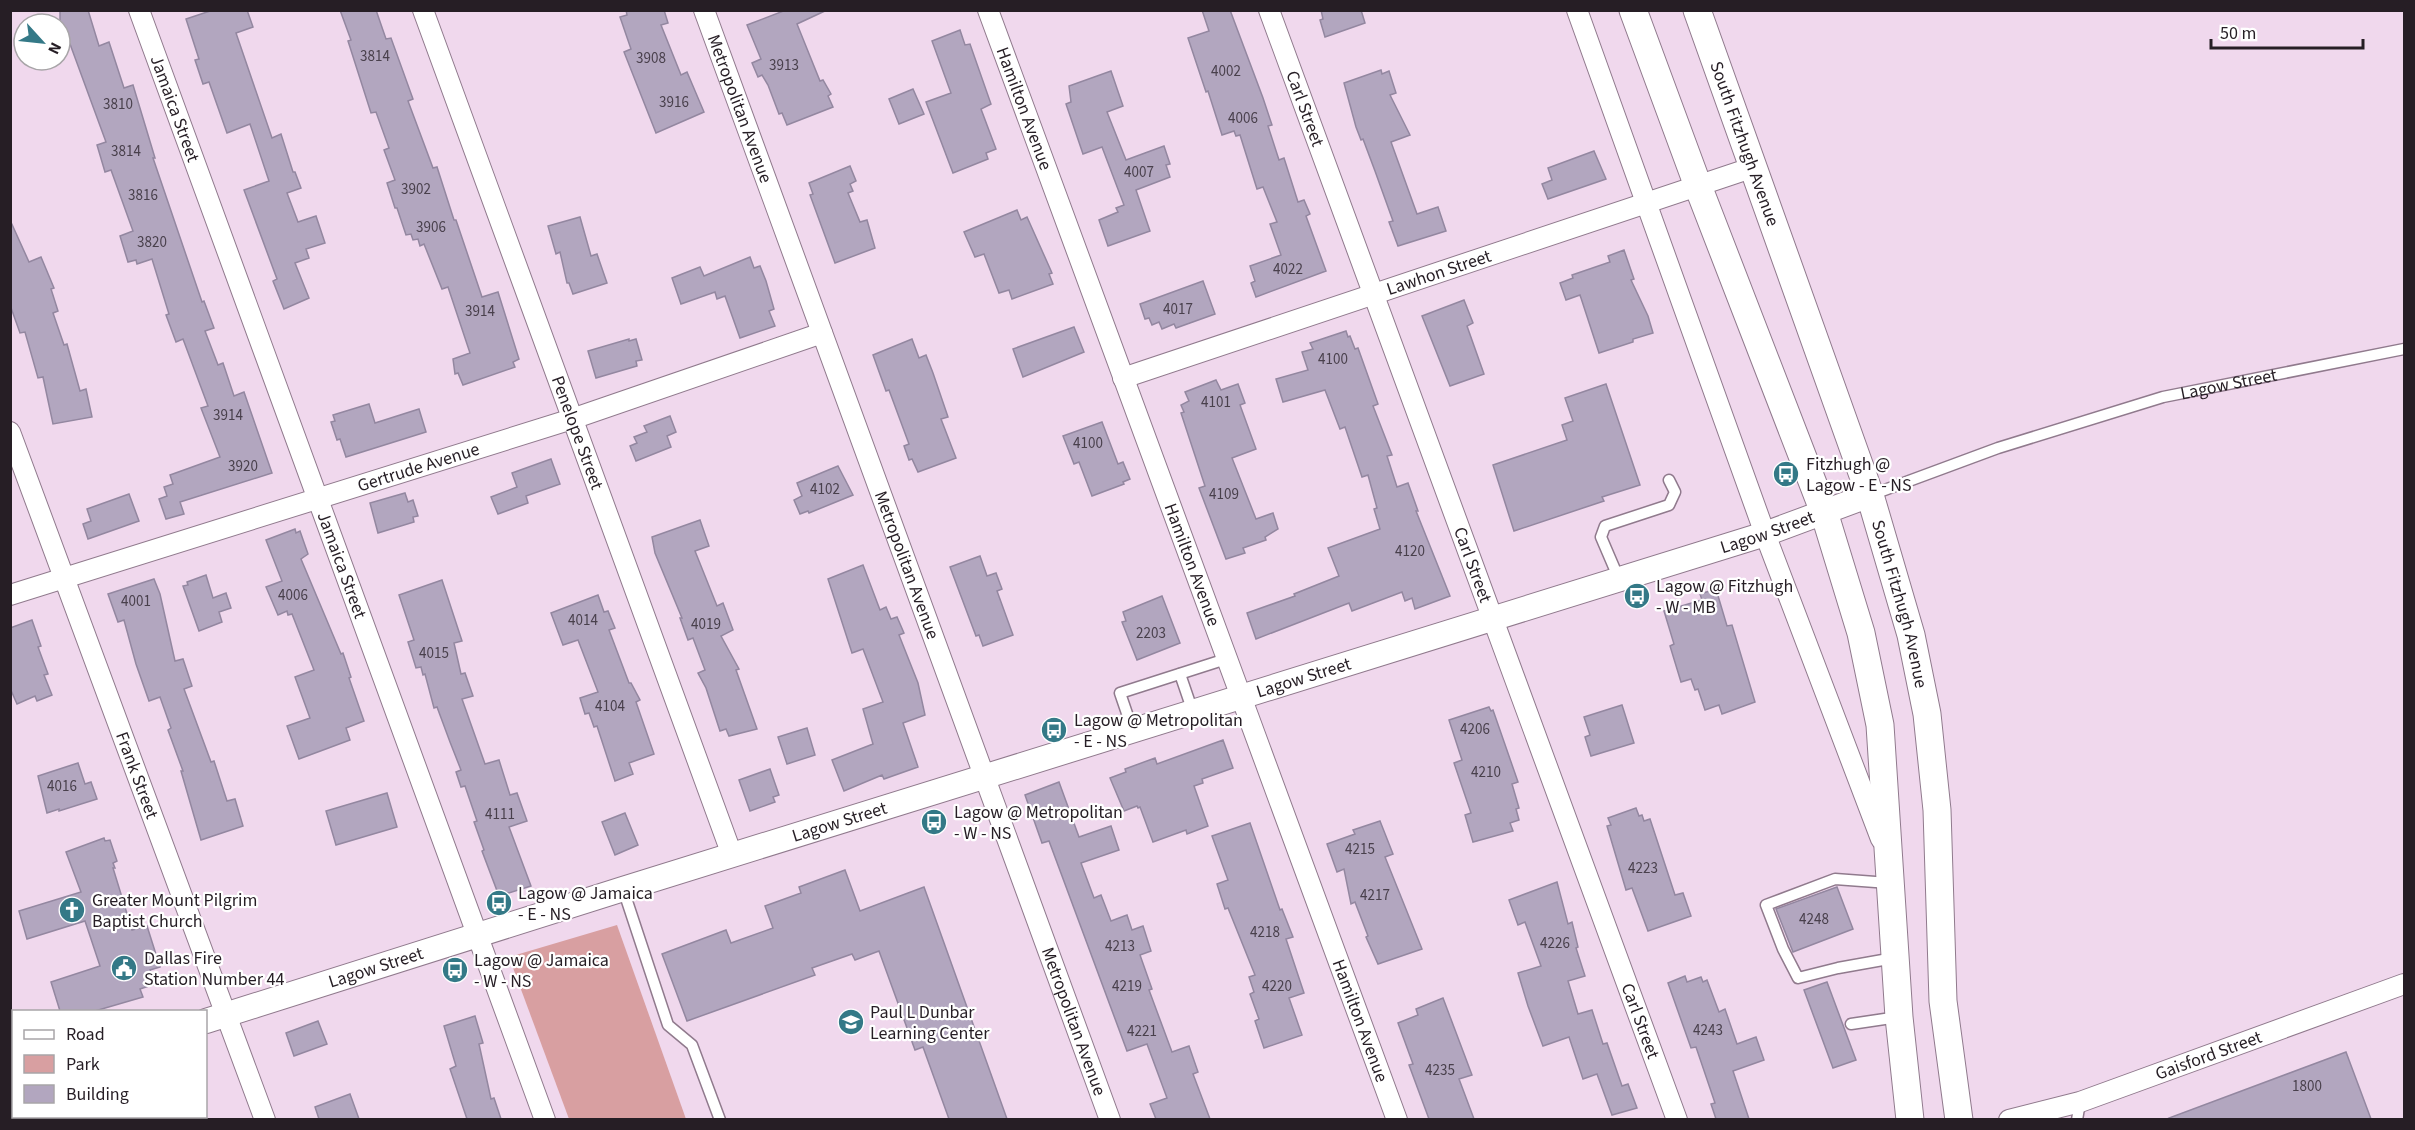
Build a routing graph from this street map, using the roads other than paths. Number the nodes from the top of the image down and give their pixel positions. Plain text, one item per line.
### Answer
1 (139, 10) edge
2 (423, 10) edge
3 (704, 10) edge
4 (988, 10) edge
5 (1269, 10) edge
6 (1577, 10) edge
7 (1633, 10) edge
8 (1697, 10) edge
9 (1754, 167) junction
10 (1698, 186) junction
11 (1647, 203) junction
12 (1372, 294) junction
13 (822, 333) junction
14 (2404, 349) edge
15 (1122, 378) junction
16 (572, 418) junction
17 (10, 432) edge
18 (1669, 480) dead end
19 (1870, 495) junction
20 (316, 498) junction
21 (1824, 512) junction
22 (1765, 534) junction
23 (64, 579) junction
24 (1619, 580) junction
25 (10, 595) edge
26 (1495, 619) junction
27 (1226, 659) junction
28 (1179, 674) junction
29 (1240, 698) junction
30 (1193, 712) junction
31 (1133, 731) junction
32 (985, 777) junction
33 (732, 855) junction
34 (1890, 871) junction
35 (623, 889) junction
36 (478, 935) junction
37 (1895, 958) junction
38 (2404, 984) edge
39 (1899, 1017) junction
40 (216, 1018) edge
41 (1851, 1024) dead end
42 (2078, 1111) edge
43 (264, 1119) edge
44 (545, 1119) edge
45 (720, 1119) edge
46 (1110, 1119) edge
47 (1397, 1119) edge
48 (1677, 1119) edge
49 (1910, 1119) edge
50 (1959, 1119) edge
51 (2009, 1119) edge

1 - 20 street, Jamaica Street
2 - 16 street, Penelope Street
3 - 13 street, Metropolitan Avenue
4 - 15 street, Hamilton Avenue
5 - 12 street, Carl Street
6 - 11 street
7 - 10 main road
8 - 9 main road, South Fitzhugh Avenue
9 - 10 street, Lawhon Street
9 - 19 main road, South Fitzhugh Avenue
10 - 11 street, Lawhon Street
10 - 21 main road
11 - 12 street, Lawhon Street
11 - 22 street
12 - 15 street, Lawhon Street
12 - 26 street, Carl Street
13 - 16 street, Gertrude Avenue
13 - 32 street, Metropolitan Avenue
14 - 19 lane, Lagow Street
15 - 27 street, Hamilton Avenue
16 - 20 street, Gertrude Avenue
16 - 33 street, Penelope Street
17 - 23 street, Frank Street
18 - 24 lane
19 - 21 street, Lagow Street
19 - 50 main road, South Fitzhugh Avenue
20 - 23 street, Gertrude Avenue
20 - 36 street, Jamaica Street
21 - 22 street, Lagow Street
21 - 34 main road
22 - 24 street, Lagow Street
22 - 34 street
23 - 25 street, Gertrude Avenue
23 - 40 street, Frank Street
24 - 26 street, Lagow Street
26 - 29 street, Lagow Street
26 - 48 street, Carl Street
27 - 28 lane
27 - 29 street, Hamilton Avenue
28 - 30 lane
28 - 31 lane
29 - 30 street, Lagow Street
29 - 47 street, Hamilton Avenue
30 - 31 street, Lagow Street
31 - 32 street, Lagow Street
32 - 33 street, Lagow Street
32 - 46 street, Metropolitan Avenue
33 - 35 street, Lagow Street
34 - 37 main road
34 - 37 lane
35 - 36 street, Lagow Street
35 - 45 lane
36 - 40 street, Lagow Street
36 - 44 street, Jamaica Street
37 - 39 main road
38 - 42 street, Gaisford Street
39 - 41 lane
39 - 49 main road
40 - 43 street, Frank Street
42 - 51 street, Gaisford Street

